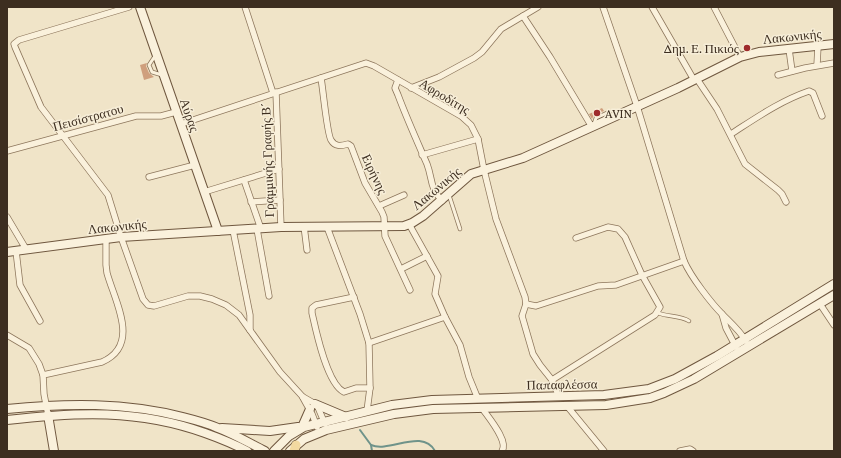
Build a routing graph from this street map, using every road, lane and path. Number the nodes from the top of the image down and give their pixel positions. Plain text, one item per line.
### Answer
1 (129, 7) edge
2 (140, 7) edge
3 (245, 7) edge
4 (538, 7) edge
5 (603, 7) edge
6 (652, 7) edge
7 (714, 7) edge
8 (523, 16) junction
9 (834, 44) edge
10 (818, 46) junction
11 (789, 49) junction
12 (740, 57) junction
13 (834, 63) edge
14 (817, 65) junction
15 (792, 71) junction
16 (778, 75) dead end
17 (321, 78) junction
18 (398, 80) junction
19 (695, 80) junction
20 (410, 88) junction
21 (274, 93) junction
22 (637, 106) junction
23 (176, 112) junction
24 (822, 116) dead end
25 (181, 124) junction
26 (593, 126) junction
27 (731, 134) junction
28 (62, 135) junction
29 (478, 139) junction
30 (7, 151) edge
31 (422, 155) junction
32 (195, 165) junction
33 (279, 170) junction
34 (484, 170) junction
35 (150, 177) dead end
36 (244, 180) junction
37 (204, 192) junction
38 (449, 194) junction
39 (404, 196) dead end
40 (280, 200) junction
41 (442, 201) junction
42 (251, 202) junction
43 (786, 202) dead end
44 (379, 206) junction
45 (7, 217) edge
46 (410, 224) junction
47 (304, 226) junction
48 (384, 226) junction
49 (281, 227) junction
50 (327, 227) junction
51 (259, 229) junction
52 (460, 229) dead end
53 (233, 230) junction
54 (218, 231) junction
55 (121, 237) junction
56 (576, 238) dead end
57 (106, 239) junction
58 (26, 249) junction
59 (307, 250) dead end
60 (16, 251) junction
61 (7, 252) edge
62 (427, 256) junction
63 (684, 261) junction
64 (401, 269) junction
65 (642, 275) junction
66 (834, 284) edge
67 (410, 290) dead end
68 (834, 295) edge
69 (269, 296) dead end
70 (354, 297) junction
71 (526, 304) junction
72 (820, 304) junction
73 (658, 313) junction
74 (722, 314) junction
75 (445, 317) junction
76 (40, 321) dead end
77 (689, 321) dead end
78 (834, 325) edge
79 (250, 330) junction
80 (7, 335) edge
81 (744, 338) junction
82 (369, 343) junction
83 (734, 344) junction
84 (749, 346) junction
85 (739, 353) junction
86 (43, 375) junction
87 (552, 380) junction
88 (370, 388) junction
89 (559, 396) junction
90 (478, 399) junction
91 (46, 405) junction
92 (567, 406) junction
93 (313, 407) junction
94 (482, 408) junction
95 (7, 409) edge
96 (367, 411) junction
97 (48, 415) junction
98 (346, 416) junction
99 (7, 420) edge
100 (303, 427) junction
101 (321, 427) junction
102 (218, 428) junction
103 (293, 449) edge
104 (54, 451) edge
105 (247, 451) edge
106 (265, 451) edge
107 (274, 451) edge
108 (502, 451) edge
109 (604, 451) edge
110 (680, 451) edge
111 (693, 451) edge

1 - 28 street
2 - 23 main road, Αύρας
3 - 21 street, Γραμμικής Γραφής Β΄
4 - 8 street
5 - 22 street
6 - 19 street
7 - 12 street
8 - 20 street
8 - 26 street
9 - 10 main road, Λακωνικής
10 - 11 main road, Λακωνικής
10 - 14 street
11 - 12 main road, Λακωνικής
11 - 15 street
12 - 19 main road, Λακωνικής
13 - 14 street
14 - 15 street
15 - 16 street
17 - 18 street, Αφροδίτης
17 - 21 street, Αφροδίτης
17 - 44 street, Ειρήνης
18 - 20 street, Αφροδίτης
18 - 31 street
19 - 22 main road, Λακωνικής
19 - 27 street
20 - 29 street, Αφροδίτης
21 - 25 street, Αφροδίτης
21 - 33 street, Γραμμικής Γραφής Β΄
22 - 26 main road, Λακωνικής
22 - 63 street
23 - 25 main road, Αύρας
23 - 28 street, Πεισίστρατου
24 - 27 street
25 - 32 main road, Αύρας
26 - 34 main road, Λακωνικής
27 - 43 street
28 - 30 street, Πεισίστρατου
28 - 55 street
29 - 31 street
29 - 34 street, Αφροδίτης
31 - 41 street
32 - 35 street
32 - 37 main road, Αύρας
33 - 36 street
33 - 40 street, Γραμμικής Γραφής Β΄
34 - 38 main road, Λακωνικής
34 - 71 street, Αφροδίτης
36 - 37 street
36 - 42 street
37 - 54 main road, Αύρας
38 - 41 main road, Λακωνικής
38 - 52 lane
39 - 44 street
40 - 42 street
40 - 49 street, Γραμμικής Γραφής Β΄
41 - 46 main road, Λακωνικής
42 - 51 street
44 - 48 street, Ειρήνης
45 - 58 street
46 - 48 main road, Λακωνικής
46 - 62 street
47 - 49 main road, Λακωνικής
47 - 50 main road, Λακωνικής
47 - 59 street
48 - 50 main road, Λακωνικής
48 - 64 street, Ειρήνης
49 - 51 main road, Λακωνικής
50 - 70 street
51 - 53 main road, Λακωνικής
51 - 69 street
53 - 54 main road, Λακωνικής
53 - 79 street
54 - 55 main road, Λακωνικής
55 - 57 main road, Λακωνικής
55 - 79 street
56 - 65 street
57 - 58 main road, Λακωνικής
57 - 86 street
58 - 60 main road, Λακωνικής
60 - 61 main road, Λακωνικής
60 - 76 street
62 - 64 street
62 - 75 street
63 - 65 street
63 - 74 street
64 - 67 street, Ειρήνης
65 - 71 street
65 - 73 street
66 - 81 main road, Παπαφλέσσα
68 - 72 main road, Παπαφλέσσα
70 - 82 street
70 - 88 street
71 - 87 street, Αφροδίτης
72 - 78 street
72 - 84 main road, Παπαφλέσσα
73 - 77 lane
73 - 87 street
74 - 81 street
74 - 83 street
75 - 82 street
75 - 90 street
79 - 93 street
80 - 86 street
81 - 83 main road, Παπαφλέσσα
81 - 84 street
82 - 88 street
83 - 85 street
83 - 89 main road, Παπαφλέσσα
84 - 85 main road, Παπαφλέσσα
85 - 92 main road, Παπαφλέσσα
86 - 91 street
87 - 89 street, Αφροδίτης
88 - 96 street
89 - 90 main road, Παπαφλέσσα
90 - 96 main road, Παπαφλέσσα
91 - 95 main road
91 - 97 street
91 - 102 main road
92 - 94 main road, Παπαφλέσσα
92 - 109 street
93 - 98 main road
93 - 100 main road
93 - 101 street
94 - 101 main road, Παπαφλέσσα
94 - 108 street
96 - 98 main road, Παπαφλέσσα
97 - 99 main road
97 - 104 main road
97 - 105 main road
98 - 101 main road, Παπαφλέσσα
100 - 101 main road, Παπαφλέσσα
100 - 102 main road
100 - 107 main road, Παπαφλέσσα
101 - 103 main road, Παπαφλέσσα
102 - 106 main road
110 - 111 street

